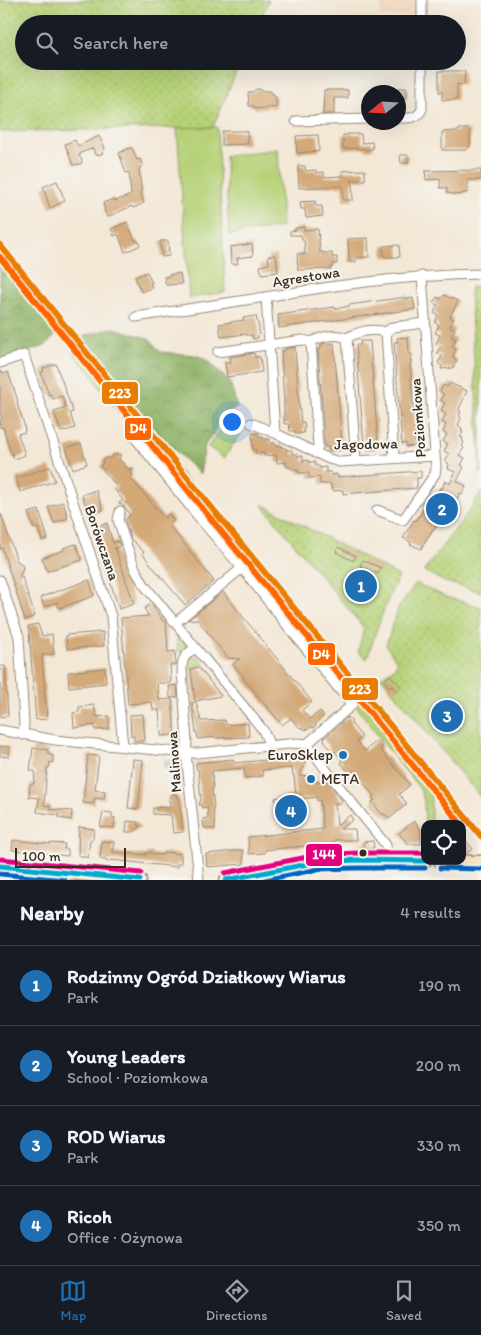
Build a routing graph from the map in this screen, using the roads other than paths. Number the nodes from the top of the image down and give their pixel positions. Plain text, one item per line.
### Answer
1 (422, 0) edge
2 (422, 15) edge
3 (422, 70) edge
4 (406, 118) edge
5 (361, 119) edge
6 (296, 122) dead end
7 (481, 274) edge
8 (422, 276) junction
9 (266, 297) junction
10 (136, 317) dead end
11 (425, 323) junction
12 (386, 332) junction
13 (347, 338) junction
14 (311, 342) junction
15 (269, 344) junction
16 (218, 352) dead end
17 (0, 363) edge
18 (251, 423) dead end
19 (274, 433) junction
20 (132, 434) dead end
21 (315, 453) junction
22 (435, 456) junction
23 (394, 458) junction
24 (356, 461) junction
25 (377, 510) dead end
26 (120, 511) dead end
27 (242, 568) junction
28 (0, 580) edge
29 (175, 623) junction
30 (195, 648) junction
31 (0, 730) edge
32 (23, 735) junction
33 (307, 744) junction
34 (123, 746) junction
35 (270, 746) junction
36 (186, 753) junction
37 (386, 860) junction
38 (421, 861) edge
39 (466, 862) edge
40 (481, 862) edge
41 (0, 866) edge
42 (29, 874) edge
43 (140, 880) edge
44 (198, 880) edge
45 (226, 880) edge

1 - 2 street
3 - 4 street
5 - 6 street
7 - 8 street, Agrestowa
8 - 9 street, Agrestowa
8 - 11 street, Poziomkowa
9 - 10 street, Agrestowa
9 - 15 street
11 - 12 street
11 - 22 street, Poziomkowa
12 - 13 street
12 - 23 street
13 - 14 street
13 - 24 street
14 - 15 street
14 - 21 street
15 - 16 street
15 - 19 street
17 - 34 street, Borówczana
18 - 19 street, Jagodowa
19 - 21 street, Jagodowa
20 - 27 street
21 - 24 street, Jagodowa
22 - 23 street, Jagodowa
22 - 25 street, Poziomkowa
23 - 24 street, Jagodowa
26 - 29 street
27 - 29 street
27 - 33 street
28 - 32 street
29 - 30 street
30 - 35 street
30 - 36 street, Malinowa
31 - 32 street
32 - 34 street
33 - 35 street
33 - 37 street
34 - 36 street
35 - 36 street
36 - 44 street, Malinowa
37 - 38 street
37 - 45 street
39 - 40 street
41 - 42 street
42 - 43 street

